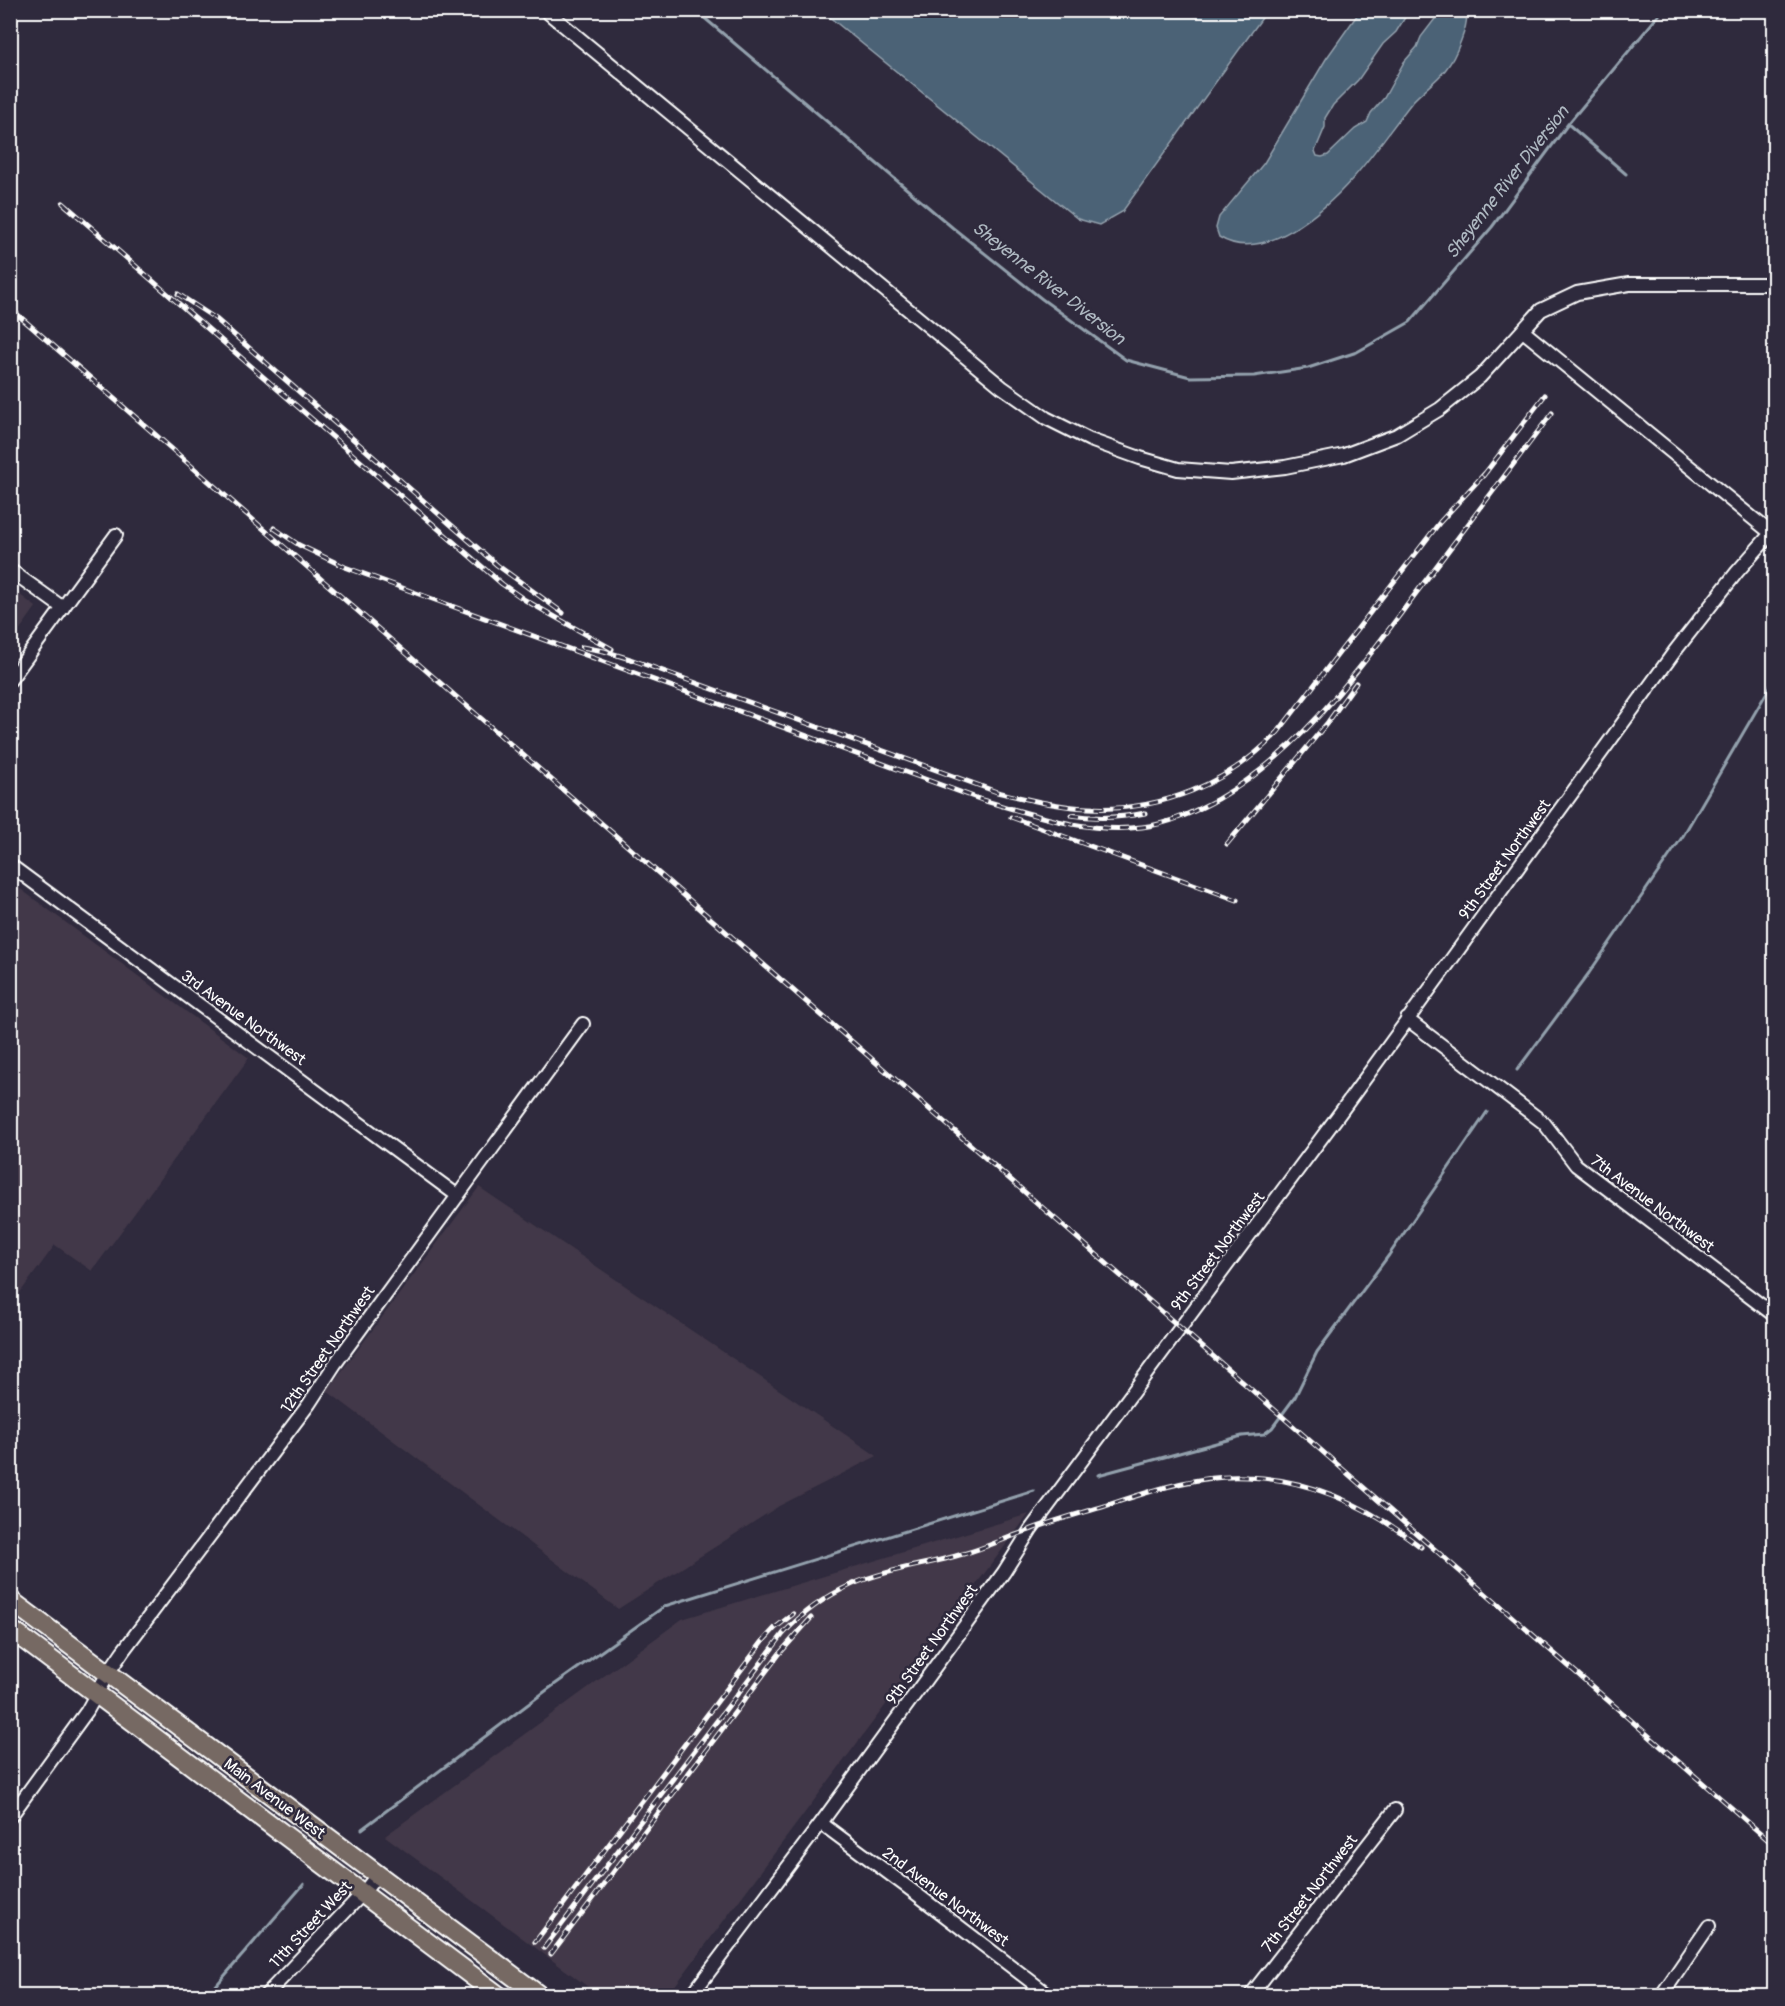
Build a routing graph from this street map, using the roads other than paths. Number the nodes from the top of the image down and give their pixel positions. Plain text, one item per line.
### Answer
1 (545, 10) edge
2 (1770, 284) dead end
3 (1523, 331) junction
4 (1773, 531) edge
5 (116, 535) dead end
6 (10, 570) edge
7 (63, 608) junction
8 (10, 680) edge
9 (10, 865) edge
10 (1407, 1019) junction
11 (584, 1024) dead end
12 (458, 1196) junction
13 (1774, 1315) edge
14 (10, 1600) edge
15 (10, 1629) edge
16 (108, 1673) junction
17 (96, 1693) junction
18 (1395, 1810) dead end
19 (10, 1817) edge
20 (821, 1824) junction
21 (378, 1874) junction
22 (363, 1893) junction
23 (1710, 1926) dead end
24 (265, 1995) edge
25 (499, 1995) edge
26 (540, 1995) edge
27 (691, 1995) edge
28 (1050, 1995) edge
29 (1250, 1995) edge
30 (1661, 1995) edge

1 - 3 street
2 - 3 street
3 - 4 street
4 - 10 street, 9th Street Northwest
5 - 7 street
6 - 7 street
7 - 8 street
9 - 12 street, 3rd Avenue Northwest
10 - 13 street, 7th Avenue Northwest
10 - 20 street, 9th Street Northwest
11 - 12 street, 12th Street Northwest
12 - 16 street, 12th Street Northwest
14 - 16 main road, Main Avenue West
15 - 17 main road, Main Avenue West
16 - 17 street, 12th Street Northwest
16 - 21 main road, Main Avenue West
17 - 19 street, 12th Street Northwest
17 - 22 main road, Main Avenue West
18 - 29 street, 7th Street Northwest
20 - 27 street, 9th Street Northwest
20 - 28 street, 2nd Avenue Northwest
21 - 22 street, 11th Street West
21 - 26 main road, Main Avenue West
22 - 24 street, 11th Street West
22 - 25 main road, Main Avenue West
23 - 30 street

